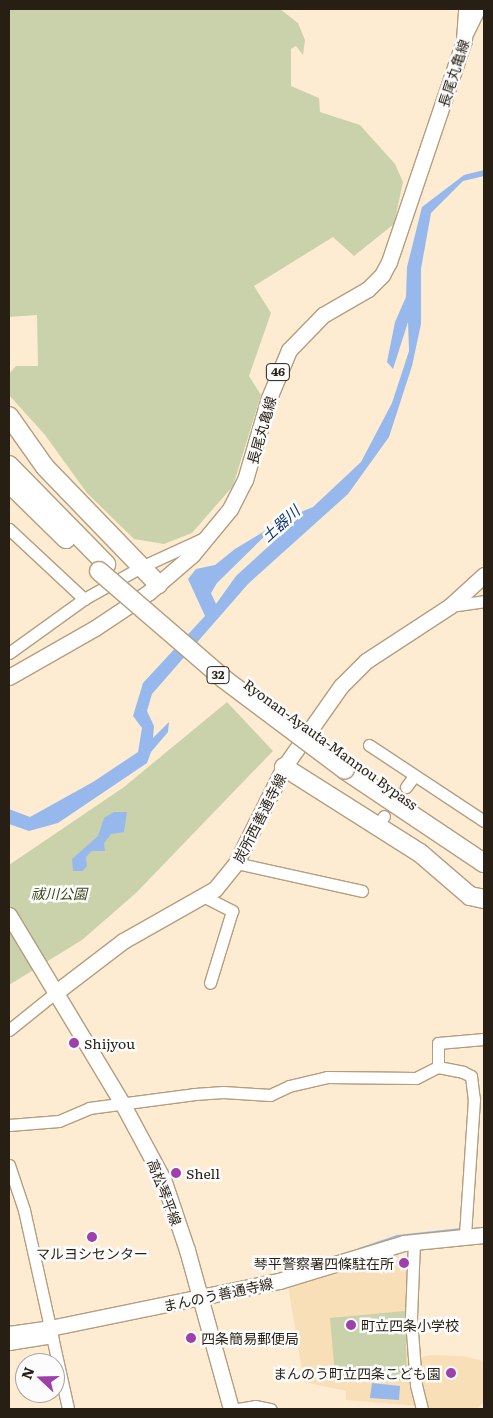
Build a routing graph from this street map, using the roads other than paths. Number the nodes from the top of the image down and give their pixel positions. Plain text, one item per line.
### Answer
1 (466, 9) edge
2 (478, 9) edge
3 (458, 59) junction
4 (9, 416) edge
5 (9, 465) edge
6 (9, 484) edge
7 (9, 529) edge
8 (208, 537) junction
9 (102, 567) junction
10 (141, 567) junction
11 (484, 575) edge
12 (158, 584) junction
13 (84, 599) junction
14 (484, 601) edge
15 (450, 606) junction
16 (9, 653) edge
17 (9, 677) edge
18 (369, 745) dead end
19 (284, 767) junction
20 (349, 767) junction
21 (414, 776) junction
22 (406, 787) tunnel mouth
23 (484, 821) edge
24 (484, 850) edge
25 (236, 863) junction
26 (484, 864) edge
27 (362, 891) dead end
28 (203, 896) junction
29 (484, 899) edge
30 (9, 915) edge
31 (210, 983) dead end
32 (55, 993) junction
33 (9, 1030) edge
34 (484, 1039) edge
35 (438, 1067) junction
36 (122, 1103) junction
37 (9, 1125) edge
38 (9, 1165) edge
39 (465, 1232) junction
40 (484, 1235) edge
41 (414, 1242) junction
42 (201, 1298) junction
43 (51, 1333) junction
44 (9, 1334) edge
45 (9, 1344) edge
46 (68, 1409) edge
47 (231, 1409) edge
48 (238, 1409) edge
49 (272, 1409) edge
50 (422, 1409) edge

1 - 3 main road, 長尾丸亀線 / 46
2 - 3 street
3 - 8 main road, 長尾丸亀線 / 46
4 - 10 highway
5 - 9 highway, Ryonan-Ayauta-Mannou Bypass / 32
6 - 9 highway, Ryonan-Ayauta-Mannou Bypass / 32
7 - 13 street
8 - 10 street
8 - 12 main road, 長尾丸亀線 / 46
9 - 20 highway, Ryonan-Ayauta-Mannou Bypass / 32
10 - 12 highway
10 - 13 street
11 - 15 main road, 炭所西善通寺線
12 - 17 main road, 長尾丸亀線 / 46
13 - 16 street
14 - 15 street
15 - 19 main road, 炭所西善通寺線
18 - 21 street
19 - 25 main road, 炭所西善通寺線
19 - 29 highway
20 - 24 highway, Ryonan-Ayauta-Mannou Bypass / 32
20 - 26 highway, Ryonan-Ayauta-Mannou Bypass / 32
21 - 22 street
21 - 23 street
25 - 27 street
25 - 28 main road, 炭所西善通寺線
28 - 31 street
28 - 32 main road, 炭所西善通寺線
30 - 32 main road
32 - 33 street
32 - 36 main road, 高松琴平線
34 - 35 street
35 - 36 street
35 - 39 street
36 - 37 street
36 - 42 main road, 高松琴平線
38 - 43 street
39 - 40 main road, まんのう善通寺線
39 - 41 main road, まんのう善通寺線
41 - 42 main road, まんのう善通寺線
41 - 50 street
42 - 43 main road, まんのう善通寺線
42 - 47 main road, 高松琴平線
43 - 44 main road, まんのう善通寺線
43 - 45 street
43 - 46 street
48 - 49 street

